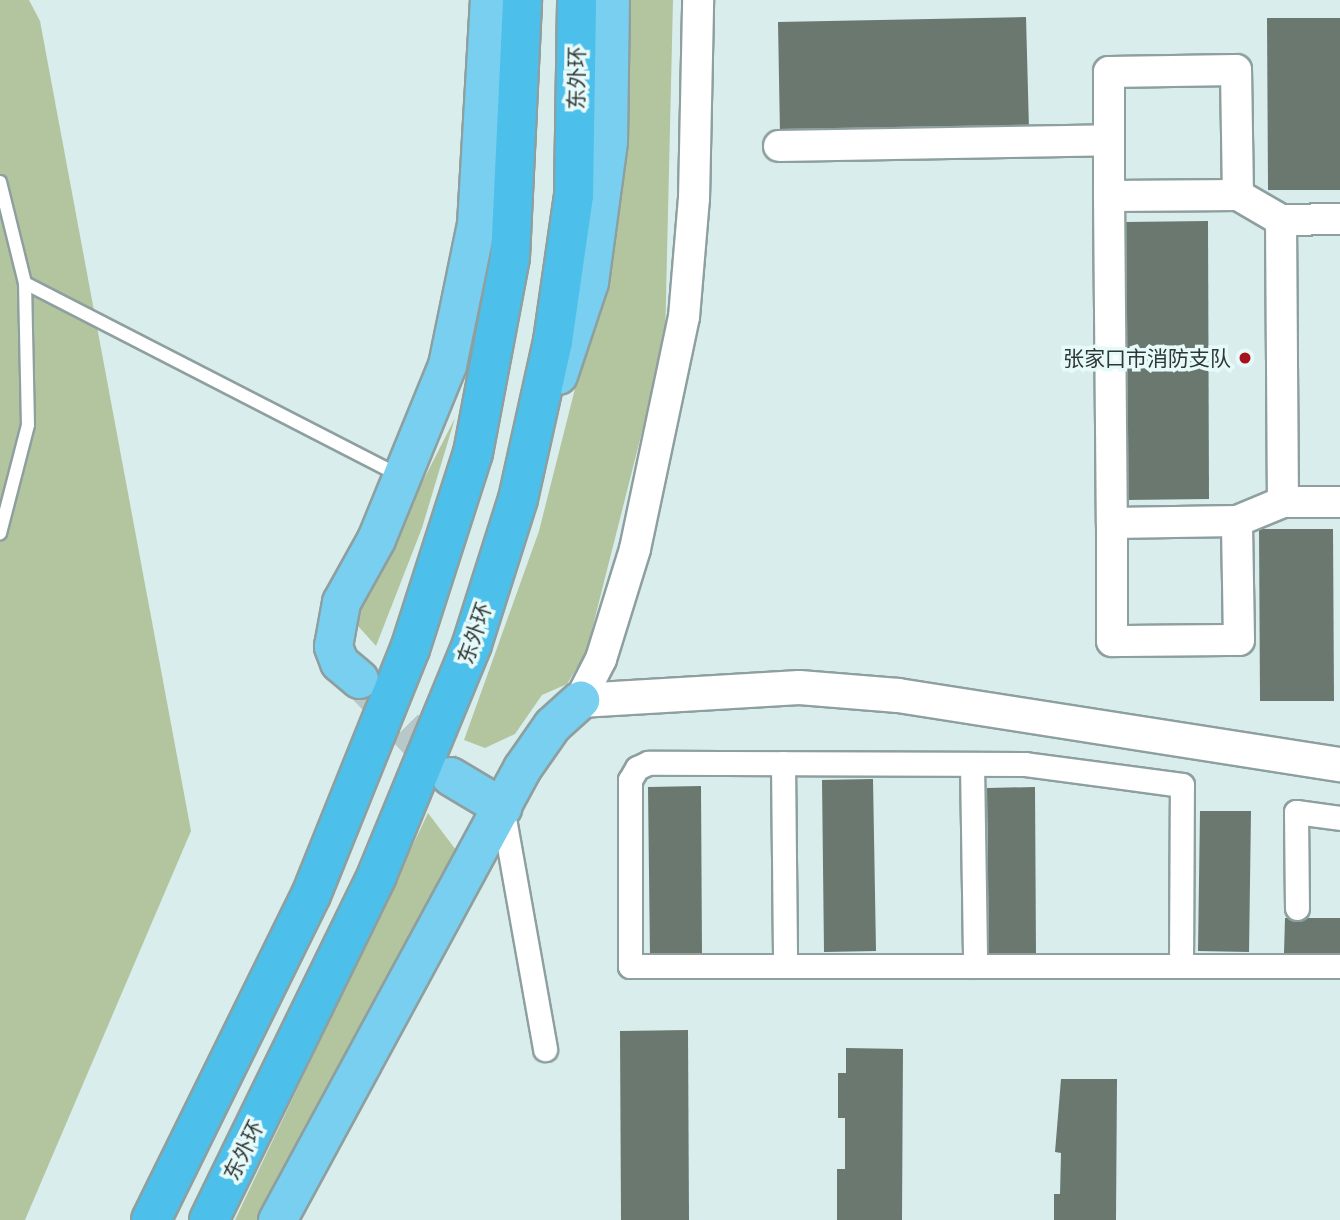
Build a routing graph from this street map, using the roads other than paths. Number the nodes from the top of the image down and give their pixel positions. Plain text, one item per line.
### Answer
1 (489, 0) edge
2 (504, 0) edge
3 (522, 0) edge
4 (577, 0) edge
5 (610, 0) edge
6 (698, 0) edge
7 (1109, 140) junction
8 (779, 146) dead end
9 (0, 182) edge
10 (1238, 195) junction
11 (1109, 196) junction
12 (1340, 219) edge
13 (1281, 220) junction
14 (476, 224) junction
15 (24, 283) junction
16 (447, 365) junction
17 (474, 453) junction
18 (403, 477) junction
19 (517, 499) junction
20 (1283, 502) junction
21 (1340, 502) edge
22 (1237, 521) junction
23 (1112, 523) junction
24 (0, 533) edge
25 (359, 679) tunnel mouth
26 (580, 700) junction
27 (783, 763) junction
28 (972, 764) junction
29 (1340, 764) edge
30 (450, 776) tunnel mouth
31 (502, 807) junction
32 (1340, 818) edge
33 (1297, 908) dead end
34 (785, 966) junction
35 (975, 966) junction
36 (1181, 966) junction
37 (1340, 966) edge
38 (545, 1049) dead end
39 (151, 1220) edge
40 (209, 1220) edge
41 (277, 1220) edge

1 - 14 main road
2 - 14 main road
3 - 17 highway
4 - 19 highway, 东外环
5 - 19 main road
6 - 26 street
7 - 8 street
7 - 10 street
7 - 11 street
9 - 15 lane
10 - 11 street
10 - 13 street
11 - 23 street
12 - 13 street
13 - 20 street
14 - 16 main road
15 - 18 lane
15 - 24 lane
16 - 17 main road
16 - 18 main road
17 - 39 highway
18 - 25 main road
19 - 40 highway, 东外环
20 - 21 street
20 - 22 street
22 - 23 street
22 - 23 street
26 - 29 main road
26 - 31 main road
27 - 28 street
27 - 34 street
27 - 34 street
28 - 35 street
28 - 36 street
30 - 31 main road
31 - 38 street
31 - 41 main road
32 - 33 street
34 - 35 street
35 - 36 street
36 - 37 street

